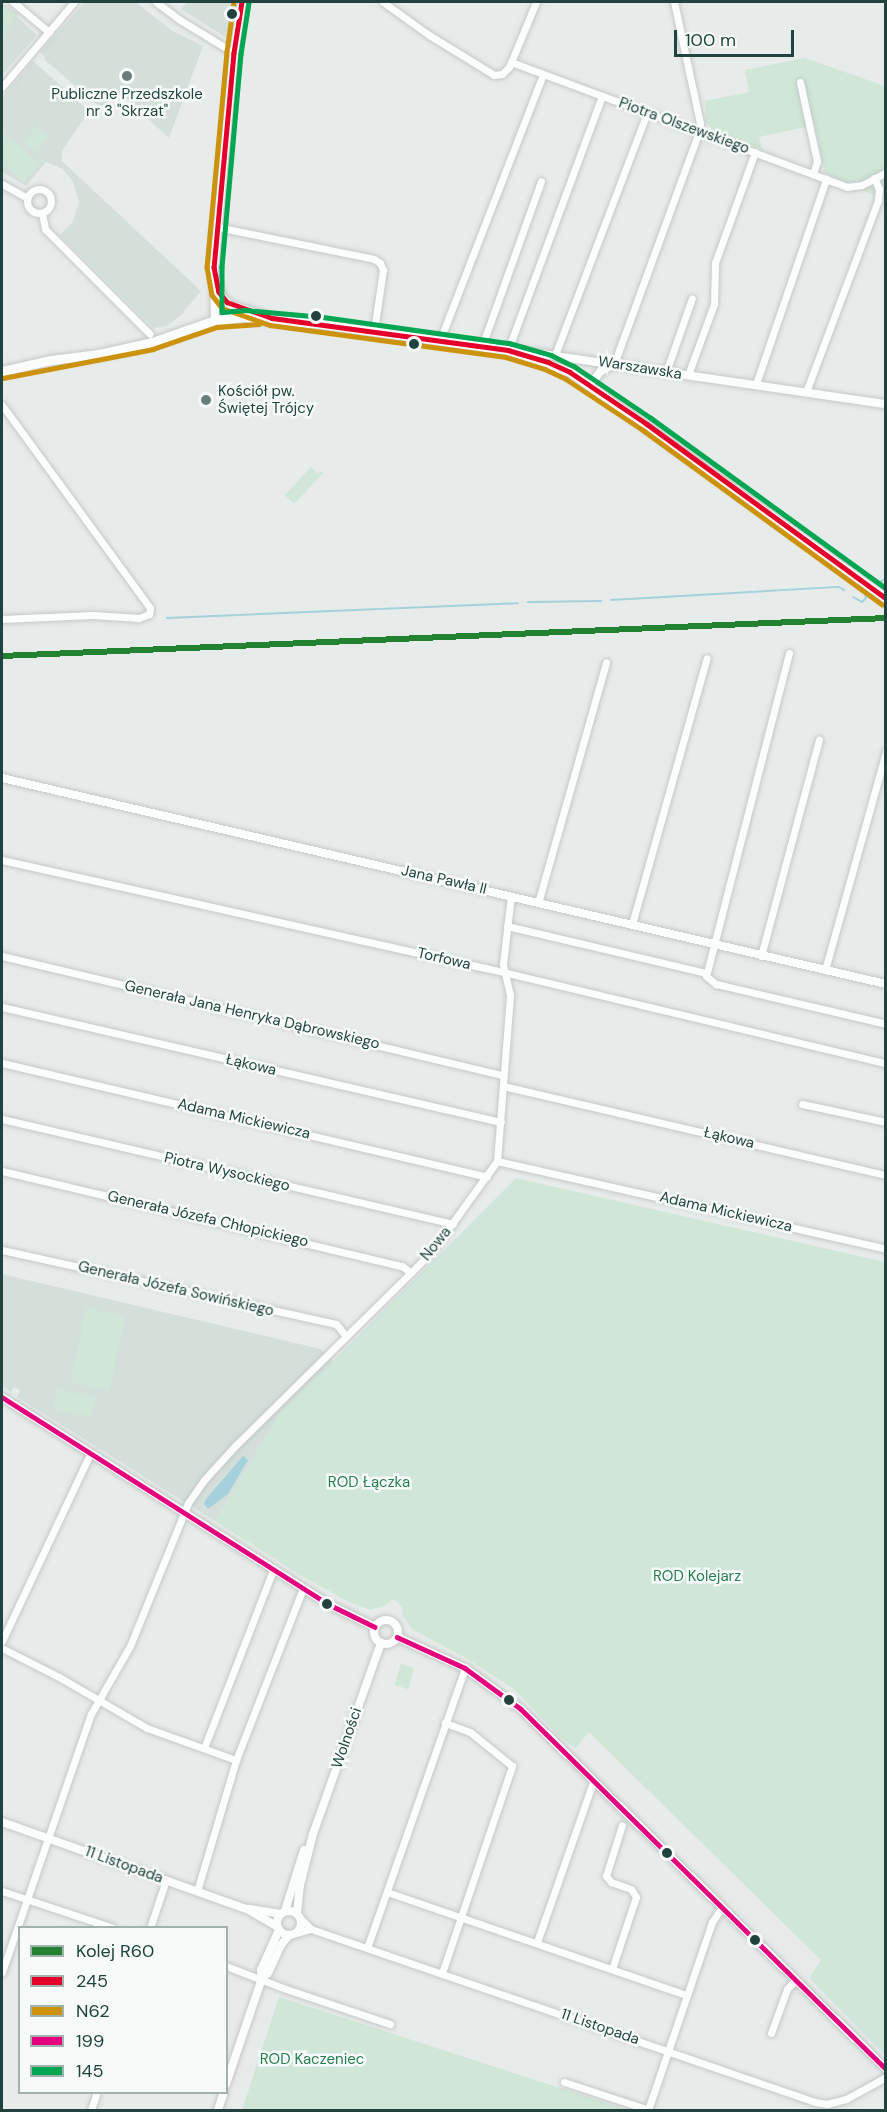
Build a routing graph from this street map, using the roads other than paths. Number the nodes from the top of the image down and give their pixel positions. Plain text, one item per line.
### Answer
1 (13, 2) edge
2 (74, 2) edge
3 (156, 2) edge
4 (242, 2) edge
5 (383, 2) edge
6 (536, 2) edge
7 (674, 2) edge
8 (49, 32) junction
9 (234, 53) junction
10 (511, 62) junction
11 (543, 74) junction
12 (800, 82) dead end
13 (2, 87) edge
14 (603, 96) junction
15 (647, 113) junction
16 (699, 132) junction
17 (755, 152) junction
18 (885, 172) edge
19 (813, 174) junction
20 (874, 178) junction
21 (826, 179) junction
22 (541, 181) dead end
23 (2, 184) edge
24 (27, 198) junction
25 (42, 213) junction
26 (217, 227) junction
27 (214, 267) junction
28 (692, 298) dead end
29 (272, 318) junction
30 (215, 320) junction
31 (374, 331) junction
32 (150, 334) dead end
33 (440, 340) junction
34 (482, 346) junction
35 (508, 350) junction
36 (555, 355) junction
37 (614, 364) junction
38 (2, 371) edge
39 (666, 372) junction
40 (688, 375) junction
41 (756, 384) junction
42 (590, 385) junction
43 (806, 392) junction
44 (885, 404) edge
45 (2, 405) edge
46 (885, 598) edge
47 (2, 619) edge
48 (789, 653) dead end
49 (706, 658) dead end
50 (606, 662) dead end
51 (819, 740) dead end
52 (885, 751) edge
53 (2, 778) edge
54 (2, 860) edge
55 (511, 896) junction
56 (538, 903) junction
57 (632, 924) junction
58 (507, 926) junction
59 (714, 944) junction
60 (2, 956) edge
61 (762, 956) junction
62 (825, 970) junction
63 (706, 973) junction
64 (506, 974) junction
65 (885, 984) edge
66 (2, 1007) edge
67 (885, 1024) edge
68 (2, 1063) edge
69 (885, 1063) edge
70 (502, 1075) junction
71 (503, 1086) junction
72 (802, 1104) dead end
73 (2, 1119) edge
74 (501, 1122) junction
75 (885, 1122) edge
76 (497, 1161) junction
77 (2, 1171) edge
78 (885, 1175) edge
79 (487, 1177) junction
80 (453, 1224) junction
81 (885, 1249) edge
82 (2, 1250) edge
83 (411, 1273) junction
84 (346, 1336) junction
85 (2, 1397) edge
86 (90, 1454) junction
87 (184, 1514) junction
88 (273, 1570) junction
89 (303, 1588) junction
90 (375, 1627) junction
91 (397, 1637) junction
92 (2, 1641) edge
93 (381, 1643) junction
94 (2, 1648) edge
95 (465, 1668) junction
96 (99, 1701) junction
97 (445, 1723) junction
98 (204, 1748) junction
99 (236, 1760) junction
100 (593, 1782) junction
101 (2, 1822) edge
102 (622, 1825) dead end
103 (314, 1834) junction
104 (49, 1839) junction
105 (166, 1880) junction
106 (2, 1891) edge
107 (197, 1891) junction
108 (387, 1892) junction
109 (26, 1899) junction
110 (722, 1907) junction
111 (247, 1909) junction
112 (283, 1912) junction
113 (299, 1916) junction
114 (461, 1917) junction
115 (107, 1926) edge
116 (151, 1926) edge
117 (278, 1928) junction
118 (310, 1929) junction
119 (293, 1934) junction
120 (537, 1942) junction
121 (367, 1948) junction
122 (228, 1967) edge
123 (612, 1969) junction
124 (2, 1972) edge
125 (442, 1973) junction
126 (262, 1979) junction
127 (796, 1979) junction
128 (686, 1995) junction
129 (390, 2024) dead end
130 (771, 2033) dead end
131 (668, 2051) junction
132 (885, 2069) edge
133 (885, 2077) edge
134 (228, 2078) edge
135 (564, 2082) dead end
136 (96, 2094) edge
137 (223, 2094) edge
138 (92, 2110) edge
139 (218, 2110) edge
140 (649, 2110) edge

1 - 8 street
2 - 8 street
3 - 9 street
4 - 9 street
5 - 10 street
6 - 10 street
7 - 16 street
8 - 13 street
9 - 26 street
10 - 11 street, Piotra Olszewskiego
11 - 14 street, Piotra Olszewskiego
11 - 33 street
12 - 19 street
14 - 15 street, Piotra Olszewskiego
14 - 35 street
15 - 16 street, Piotra Olszewskiego
15 - 36 street
16 - 17 street, Piotra Olszewskiego
16 - 37 street
17 - 19 street, Piotra Olszewskiego
17 - 40 street
18 - 20 street, Piotra Olszewskiego
19 - 21 street, Piotra Olszewskiego
20 - 21 street, Piotra Olszewskiego
20 - 43 street
21 - 41 street
22 - 34 street
23 - 24 street
24 - 25 street
24 - 25 street
25 - 32 street
26 - 27 street
26 - 31 street
27 - 29 street
27 - 30 street
28 - 39 street
29 - 30 main road, Warszawska
29 - 31 main road, Warszawska
30 - 38 main road, Warszawska
31 - 33 main road, Warszawska
33 - 34 main road, Warszawska
34 - 35 main road, Warszawska
35 - 36 street, Warszawska
35 - 42 main road
36 - 37 street, Warszawska
37 - 39 street, Warszawska
37 - 42 street
39 - 40 street, Warszawska
40 - 41 street, Warszawska
41 - 43 street, Warszawska
42 - 46 main road
43 - 44 street, Warszawska
45 - 47 street
48 - 59 street
49 - 57 street
50 - 56 street
51 - 61 street
52 - 62 street
53 - 55 street, Jana Pawła II
54 - 64 street, Torfowa
55 - 56 street, Jana Pawła II
55 - 58 street, Nowa
56 - 57 street, Jana Pawła II
57 - 59 street, Jana Pawła II
58 - 63 street
58 - 64 street, Nowa
59 - 61 street, Jana Pawła II
59 - 63 street
60 - 70 street, Generała Jana Henryka Dąbrowskiego
61 - 62 street, Jana Pawła II
62 - 65 street, Jana Pawła II
63 - 67 street
64 - 69 street, Torfowa
64 - 70 street, Nowa
66 - 74 street, Łąkowa
68 - 79 street, Adama Mickiewicza
70 - 71 street, Nowa
71 - 74 street, Nowa
71 - 78 street, Łąkowa
72 - 75 street
73 - 80 street, Piotra Wysockiego
74 - 76 street, Nowa
76 - 79 street, Nowa
76 - 81 street, Adama Mickiewicza
77 - 83 street, Generała Józefa Chłopickiego
79 - 80 street, Nowa
80 - 83 street, Nowa
82 - 84 street, Generała Józefa Sowińskiego
83 - 84 street, Nowa
84 - 87 street, Nowa
85 - 86 street
86 - 87 street
86 - 92 street
87 - 88 street
87 - 96 street, Nowa
88 - 89 street
88 - 98 street
89 - 90 street
89 - 99 street
90 - 91 street
90 - 93 street
91 - 93 street
91 - 95 street
93 - 103 street, Wolności
94 - 96 street
95 - 97 street
95 - 100 street
96 - 98 street
96 - 104 street, Nowa
97 - 108 street
97 - 114 street
98 - 99 street
99 - 107 street
100 - 110 street
100 - 120 street
101 - 104 street, 11 Listopada
102 - 123 street
103 - 112 street, Wolności
103 - 113 street, Wolności
104 - 105 street, 11 Listopada
104 - 109 street, Nowa
105 - 107 street, 11 Listopada
105 - 116 street
106 - 109 street
107 - 111 street, 11 Listopada
108 - 114 street
108 - 121 street
109 - 115 street
109 - 124 street, Nowa
110 - 127 street
110 - 128 street
111 - 112 street, 11 Listopada
111 - 117 street, 11 Listopada
112 - 113 street, 11 Listopada
112 - 117 street, Wolności
113 - 118 street, 11 Listopada
113 - 119 street, Wolności
114 - 120 street
114 - 125 street
117 - 119 street, 11 Listopada
117 - 126 street
118 - 119 street
118 - 121 street, 11 Listopada
119 - 126 street
120 - 123 street
121 - 125 street, 11 Listopada
122 - 126 street
123 - 128 street
125 - 131 street, 11 Listopada
126 - 129 street
126 - 134 street
127 - 130 street
127 - 132 street
128 - 131 street
131 - 133 street, 11 Listopada
131 - 140 street
135 - 140 street
136 - 138 street
137 - 139 street

